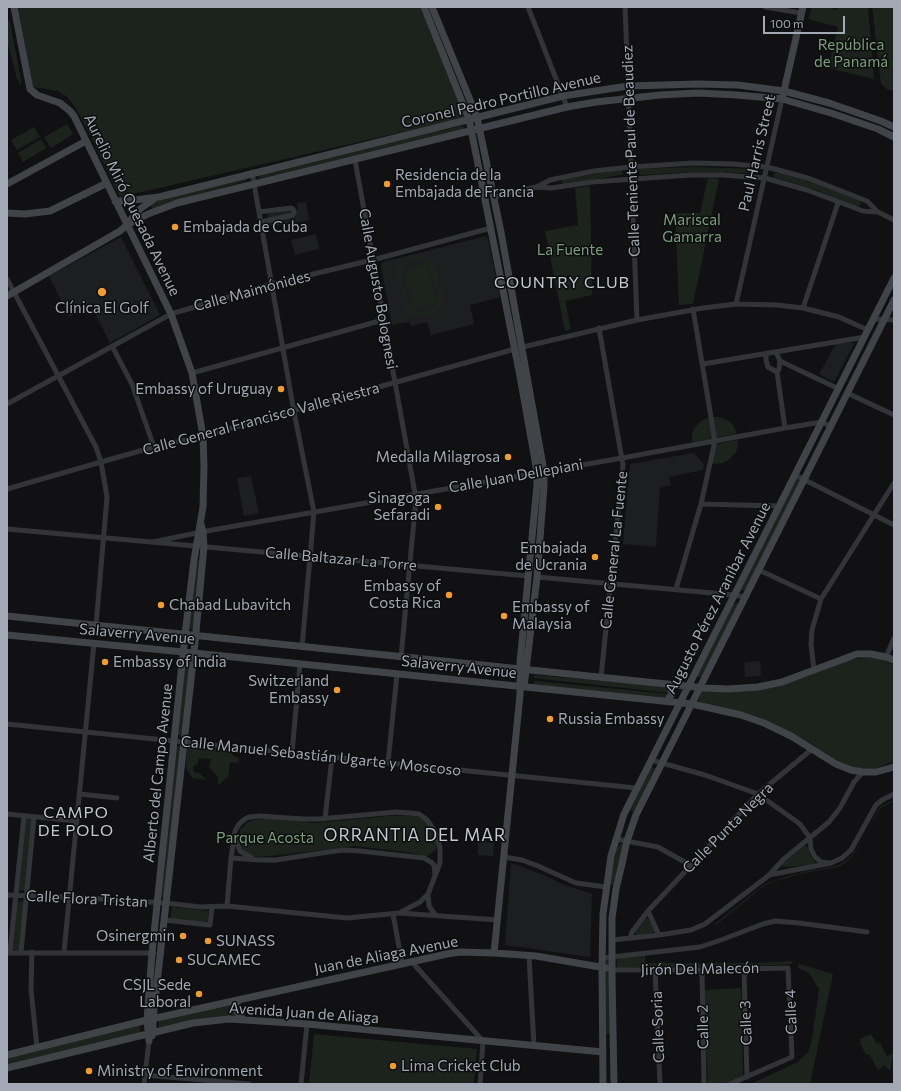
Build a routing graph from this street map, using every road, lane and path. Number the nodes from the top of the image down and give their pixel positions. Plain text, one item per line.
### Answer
1 (14, 7) edge
2 (424, 7) edge
3 (432, 7) edge
4 (528, 7) edge
5 (626, 7) edge
6 (765, 7) edge
7 (802, 10) edge
8 (628, 86) junction
9 (784, 90) junction
10 (563, 96) junction
11 (629, 97) junction
12 (782, 99) junction
13 (567, 107) junction
14 (477, 117) junction
15 (469, 119) junction
16 (894, 127) edge
17 (480, 128) junction
18 (471, 130) junction
19 (894, 137) edge
20 (86, 141) junction
21 (355, 160) junction
22 (631, 166) junction
23 (767, 167) junction
24 (252, 172) junction
25 (561, 177) junction
26 (765, 178) junction
27 (632, 179) junction
28 (106, 183) junction
29 (7, 184) edge
30 (254, 184) junction
31 (562, 186) junction
32 (536, 187) junction
33 (158, 197) junction
34 (494, 197) junction
35 (862, 199) junction
36 (116, 200) junction
37 (148, 202) junction
38 (838, 203) junction
39 (856, 209) junction
40 (156, 210) junction
41 (259, 212) junction
42 (878, 212) junction
43 (7, 214) edge
44 (894, 220) edge
45 (261, 222) junction
46 (127, 225) junction
47 (491, 228) junction
48 (373, 260) junction
49 (7, 278) edge
50 (894, 278) edge
51 (272, 284) junction
52 (14, 292) junction
53 (7, 296) edge
54 (894, 302) edge
55 (736, 304) junction
56 (803, 308) junction
57 (693, 309) junction
58 (171, 314) junction
59 (874, 319) junction
60 (884, 319) junction
61 (384, 320) junction
62 (637, 320) junction
63 (894, 320) edge
64 (599, 328) junction
65 (868, 330) junction
66 (864, 337) junction
67 (112, 346) junction
68 (283, 347) junction
69 (523, 347) junction
70 (515, 349) junction
71 (776, 352) junction
72 (766, 354) junction
73 (780, 361) junction
74 (703, 364) junction
75 (777, 372) junction
76 (192, 373) junction
77 (58, 376) junction
78 (395, 383) junction
79 (839, 389) junction
80 (848, 392) junction
81 (7, 404) edge
82 (294, 412) junction
83 (894, 415) edge
84 (822, 422) junction
85 (830, 426) junction
86 (785, 428) junction
87 (203, 436) junction
88 (714, 441) junction
89 (154, 447) junction
90 (622, 458) junction
91 (101, 462) junction
92 (541, 471) junction
93 (796, 475) junction
94 (804, 480) junction
95 (894, 483) edge
96 (7, 489) edge
97 (415, 494) junction
98 (701, 504) junction
99 (780, 506) junction
100 (314, 512) junction
101 (873, 515) junction
102 (894, 525) edge
103 (769, 527) junction
104 (7, 529) edge
105 (201, 530) junction
106 (778, 531) junction
107 (7, 533) edge
108 (103, 537) junction
109 (153, 542) junction
110 (196, 546) junction
111 (204, 546) junction
112 (310, 557) junction
113 (410, 566) junction
114 (759, 570) junction
115 (528, 576) junction
116 (537, 577) junction
117 (611, 584) junction
118 (676, 589) junction
119 (734, 595) junction
120 (746, 597) junction
121 (822, 599) junction
122 (7, 616) edge
123 (96, 625) junction
124 (185, 634) junction
125 (7, 635) edge
126 (196, 636) junction
127 (894, 638) edge
128 (94, 643) junction
129 (302, 647) junction
130 (184, 652) junction
131 (194, 653) junction
132 (401, 657) junction
133 (886, 657) junction
134 (894, 660) edge
135 (300, 664) junction
136 (523, 669) junction
137 (814, 670) junction
138 (397, 674) junction
139 (601, 677) junction
140 (667, 684) junction
141 (688, 686) junction
142 (522, 687) junction
143 (701, 687) junction
144 (667, 701) junction
145 (679, 702) junction
146 (692, 704) junction
147 (7, 724) edge
148 (86, 732) junction
149 (174, 741) junction
150 (184, 742) junction
151 (812, 749) junction
152 (292, 753) junction
153 (332, 757) junction
154 (651, 760) junction
155 (388, 763) junction
156 (661, 763) junction
157 (894, 767) edge
158 (851, 770) junction
159 (863, 772) junction
160 (512, 776) junction
161 (854, 782) junction
162 (636, 788) junction
163 (80, 794) junction
164 (758, 794) junction
165 (894, 794) edge
166 (117, 798) dead end
167 (7, 814) edge
168 (24, 816) junction
169 (34, 817) junction
170 (324, 819) junction
171 (77, 821) junction
172 (236, 829) junction
173 (810, 838) junction
174 (616, 839) junction
175 (627, 841) junction
176 (440, 848) junction
177 (231, 858) junction
178 (504, 858) junction
179 (260, 860) junction
180 (428, 860) junction
181 (829, 863) junction
182 (690, 865) junction
183 (768, 876) junction
184 (435, 878) junction
185 (606, 887) junction
186 (428, 894) junction
187 (7, 895) edge
188 (16, 895) junction
189 (26, 896) junction
190 (69, 897) junction
191 (157, 903) junction
192 (166, 903) junction
193 (227, 906) junction
194 (212, 907) junction
195 (648, 911) junction
196 (396, 914) junction
197 (435, 915) junction
198 (164, 920) junction
199 (498, 920) junction
200 (867, 932) dead end
201 (659, 935) junction
202 (630, 938) junction
203 (612, 940) junction
204 (8, 952) edge
205 (21, 952) junction
206 (32, 952) junction
207 (64, 952) junction
208 (152, 953) junction
209 (160, 953) junction
210 (494, 953) junction
211 (528, 956) junction
212 (602, 958) junction
213 (612, 958) junction
214 (411, 961) junction
215 (402, 963) junction
216 (602, 966) junction
217 (788, 968) joint
218 (744, 969) junction
219 (612, 970) junction
220 (655, 970) junction
221 (702, 970) junction
222 (238, 1000) junction
223 (227, 1003) junction
224 (150, 1019) junction
225 (229, 1019) junction
226 (243, 1019) junction
227 (131, 1024) junction
228 (307, 1024) junction
229 (150, 1036) junction
230 (134, 1037) junction
231 (483, 1041) junction
232 (603, 1042) junction
233 (613, 1042) junction
234 (534, 1046) junction
235 (37, 1048) junction
236 (603, 1052) junction
237 (7, 1055) edge
238 (7, 1068) edge
239 (145, 1075) junction
240 (747, 1077) junction
241 (144, 1084) edge
242 (250, 1084) edge
243 (301, 1084) edge
244 (480, 1084) edge
245 (603, 1084) edge
246 (614, 1084) edge
247 (660, 1084) edge
248 (704, 1084) edge
249 (730, 1084) edge

1 - 20 main road, Aurelio Miró Quesada Avenue
2 - 15 main road
3 - 14 main road
4 - 10 street
5 - 8 street, Calle Teniente Paul de Beaudiez
6 - 7 street
7 - 9 main road, Paul Harris Street
8 - 9 main road, Coronel Pedro Portillo Avenue
8 - 10 main road, Coronel Pedro Portillo Avenue
8 - 11 street, Calle Teniente Paul de Beaudiez
9 - 12 main road, Paul Harris Street
9 - 16 main road, Coronel Pedro Portillo Avenue
10 - 13 street
10 - 14 main road, Coronel Pedro Portillo Avenue
11 - 12 main road, Coronel Pedro Portillo Avenue
11 - 13 main road, Coronel Pedro Portillo Avenue
11 - 22 street, Calle Teniente Paul de Beaudiez
12 - 19 main road, Coronel Pedro Portillo Avenue
12 - 23 street, Paul Harris Street
13 - 17 main road, Coronel Pedro Portillo Avenue
14 - 15 main road, Coronel Pedro Portillo Avenue
14 - 17 main road
15 - 18 main road
15 - 24 main road, Coronel Pedro Portillo Avenue
17 - 18 main road, Coronel Pedro Portillo Avenue
17 - 34 main road
18 - 21 main road, Coronel Pedro Portillo Avenue
18 - 47 main road
20 - 28 main road, Aurelio Miró Quesada Avenue
20 - 29 main road
21 - 30 main road, Coronel Pedro Portillo Avenue
21 - 48 street, Calle Augusto Bolognesi
22 - 23 street
22 - 25 street
22 - 27 street, Calle Teniente Paul de Beaudiez
23 - 26 street, Paul Harris Street
23 - 35 street
24 - 30 street
24 - 33 main road, Coronel Pedro Portillo Avenue
25 - 31 street
25 - 32 street
26 - 27 street
26 - 38 street
26 - 55 street, Paul Harris Street
27 - 31 street
27 - 62 street, Calle Teniente Paul de Beaudiez
28 - 36 main road, Aurelio Miró Quesada Avenue
28 - 43 main road
30 - 40 main road, Coronel Pedro Portillo Avenue
30 - 41 street
31 - 32 street
32 - 34 street
33 - 36 main road, Coronel Pedro Portillo Avenue
33 - 37 main road
34 - 69 main road
35 - 39 street
35 - 42 street
36 - 46 main road, Aurelio Miró Quesada Avenue
37 - 40 main road
37 - 46 main road
38 - 39 street
38 - 56 street
39 - 42 street
40 - 46 main road, Coronel Pedro Portillo Avenue
41 - 45 street
41 - 45 street
42 - 44 street
45 - 51 street
46 - 52 main road
46 - 58 main road, Aurelio Miró Quesada Avenue
47 - 48 street, Calle Maimónides
47 - 70 main road
48 - 51 street, Calle Maimónides
48 - 61 street, Calle Augusto Bolognesi
49 - 52 street
50 - 59 main road, Augusto Pérez Araníbar Avenue
51 - 58 street, Calle Maimónides
51 - 68 street
52 - 53 main road
52 - 77 street
54 - 60 main road, Augusto Pérez Araníbar Avenue
55 - 56 street
55 - 57 street
56 - 65 street
57 - 62 street
57 - 74 street
58 - 67 street, Calle Maimónides
58 - 76 main road, Aurelio Miró Quesada Avenue
59 - 60 street
59 - 65 main road, Augusto Pérez Araníbar Avenue
60 - 63 street
60 - 80 main road, Augusto Pérez Araníbar Avenue
61 - 68 street
61 - 78 street, Calle Augusto Bolognesi
62 - 64 street
64 - 69 street
64 - 90 street, Calle General La Fuente
65 - 66 main road, Augusto Pérez Araníbar Avenue
66 - 71 street
66 - 79 main road, Augusto Pérez Araníbar Avenue
67 - 77 street, Calle Maimónides
67 - 89 street
68 - 76 street
68 - 82 street
69 - 92 main road
70 - 78 street, Calle General Francisco Valle Riestra
70 - 92 main road
71 - 72 street
71 - 73 street
72 - 74 street
72 - 75 street
73 - 75 street
73 - 79 street
74 - 88 street
75 - 86 street
76 - 87 main road, Aurelio Miró Quesada Avenue
77 - 81 street, Calle Maimónides
77 - 91 street
78 - 82 street, Calle General Francisco Valle Riestra
78 - 97 street, Calle Augusto Bolognesi
79 - 84 main road, Augusto Pérez Araníbar Avenue
80 - 83 street
80 - 85 main road, Augusto Pérez Araníbar Avenue
82 - 87 street, Calle General Francisco Valle Riestra
82 - 100 street
84 - 85 street
84 - 86 street, Calle Juan Dellepiani
84 - 93 main road, Augusto Pérez Araníbar Avenue
85 - 94 main road, Augusto Pérez Araníbar Avenue
86 - 88 street, Calle Juan Dellepiani
87 - 89 street, Calle General Francisco Valle Riestra
87 - 105 main road, Alberto del Campo Avenue
88 - 90 street, Calle Juan Dellepiani
88 - 98 street
89 - 91 street, Calle General Francisco Valle Riestra
90 - 92 street, Calle Juan Dellepiani
90 - 117 street, Calle General La Fuente
91 - 96 street, Calle General Francisco Valle Riestra
91 - 108 street
92 - 97 street, Calle Juan Dellepiani
92 - 115 main road
92 - 116 main road
93 - 94 street
93 - 99 main road, Augusto Pérez Araníbar Avenue
94 - 101 street
94 - 106 main road, Augusto Pérez Araníbar Avenue
95 - 101 street
97 - 100 street, Calle Juan Dellepiani
97 - 113 street, Calle Augusto Bolognesi
98 - 99 street
98 - 118 street
99 - 103 main road, Augusto Pérez Araníbar Avenue
100 - 105 street, Calle Juan Dellepiani
100 - 112 street
101 - 102 street
101 - 121 street
103 - 106 main road
103 - 119 main road, Augusto Pérez Araníbar Avenue
104 - 107 street
104 - 108 street, Calle Baltazar La Torre
105 - 109 street, Calle Baltazar La Torre
105 - 110 main road, Alberto del Campo Avenue
105 - 111 main road, Alberto del Campo Avenue
106 - 114 main road, Augusto Pérez Araníbar Avenue
108 - 109 street, Calle Baltazar La Torre
108 - 123 street
109 - 110 street, Calle Baltazar La Torre
110 - 111 street, Calle Baltazar La Torre
110 - 124 main road, Alberto del Campo Avenue
111 - 112 street, Calle Baltazar La Torre
111 - 126 main road, Alberto del Campo Avenue
112 - 113 street, Calle Baltazar La Torre
112 - 129 street
113 - 115 street, Calle Baltazar La Torre
113 - 132 street, Calle Augusto Bolognesi
114 - 120 main road, Augusto Pérez Araníbar Avenue
114 - 121 street
115 - 136 main road
116 - 117 street
116 - 136 main road
117 - 118 street
117 - 139 street, Calle General La Fuente
118 - 119 street
119 - 120 street
119 - 141 main road, Augusto Pérez Araníbar Avenue
120 - 143 main road, Augusto Pérez Araníbar Avenue
121 - 137 street
122 - 123 main road, Salaverry Avenue
123 - 124 main road, Salaverry Avenue
124 - 126 main road, Salaverry Avenue
124 - 130 main road, Alberto del Campo Avenue
125 - 128 main road, Salaverry Avenue
126 - 129 main road, Salaverry Avenue
126 - 131 main road, Alberto del Campo Avenue
127 - 133 street
128 - 130 main road, Salaverry Avenue
128 - 148 street
129 - 132 main road, Salaverry Avenue
130 - 131 main road, Salaverry Avenue
130 - 149 main road, Alberto del Campo Avenue
131 - 135 main road, Salaverry Avenue
131 - 150 main road, Alberto del Campo Avenue
132 - 136 main road, Salaverry Avenue
133 - 134 main road, Salaverry Avenue
133 - 137 main road, Salaverry Avenue
135 - 138 main road, Salaverry Avenue
135 - 152 street
136 - 139 main road, Salaverry Avenue
136 - 142 main road
137 - 143 main road, Salaverry Avenue
138 - 142 main road, Salaverry Avenue
138 - 155 street
139 - 140 main road, Salaverry Avenue
140 - 141 main road, Salaverry Avenue
140 - 144 main road
141 - 143 main road, Salaverry Avenue
141 - 145 main road, Augusto Pérez Araníbar Avenue
142 - 144 main road, Salaverry Avenue
142 - 160 main road
143 - 146 main road, Augusto Pérez Araníbar Avenue
144 - 145 main road, Salaverry Avenue
145 - 146 main road, Salaverry Avenue
145 - 154 main road, Augusto Pérez Araníbar Avenue
146 - 151 main road, Salaverry Avenue
146 - 156 main road, Augusto Pérez Araníbar Avenue
147 - 148 street, Calle Manuel Sebastián Ugarte y Moscoso
148 - 149 street, Calle Manuel Sebastián Ugarte y Moscoso
148 - 163 street
149 - 150 street, Calle Manuel Sebastián Ugarte y Moscoso
149 - 191 main road, Alberto del Campo Avenue
150 - 152 street, Calle Manuel Sebastián Ugarte y Moscoso
150 - 192 main road, Alberto del Campo Avenue
151 - 158 main road, Salaverry Avenue
151 - 164 street, Calle Punta Negra
152 - 153 street, Calle Manuel Sebastián Ugarte y Moscoso
153 - 155 street, Calle Manuel Sebastián Ugarte y Moscoso
153 - 170 street
154 - 156 street
154 - 162 main road, Augusto Pérez Araníbar Avenue
155 - 160 street, Calle Manuel Sebastián Ugarte y Moscoso
156 - 164 street
156 - 175 main road, Augusto Pérez Araníbar Avenue
157 - 159 main road, Salaverry Avenue
158 - 159 main road, Salaverry Avenue
158 - 161 street
159 - 161 street
160 - 162 street, Calle Manuel Sebastián Ugarte y Moscoso
160 - 178 main road
161 - 173 street
162 - 174 main road, Augusto Pérez Araníbar Avenue
163 - 166 street
163 - 171 street
164 - 173 street
164 - 182 street, Calle Punta Negra
165 - 181 street
167 - 168 street
168 - 169 street
168 - 188 street
169 - 171 street
169 - 189 street
170 - 172 street
170 - 176 street
171 - 190 street
172 - 177 street
172 - 179 street
173 - 181 street
173 - 183 street
174 - 175 street
174 - 185 main road, Augusto Pérez Araníbar Avenue
175 - 182 street
175 - 203 main road, Augusto Pérez Araníbar Avenue
176 - 180 street
176 - 184 street
177 - 179 street
177 - 193 street
178 - 185 street
178 - 199 main road
179 - 180 street
180 - 184 street
181 - 183 street
182 - 195 street, Calle Punta Negra
183 - 201 street
184 - 186 street
185 - 212 main road, Augusto Pérez Araníbar Avenue
186 - 196 street
186 - 197 street
187 - 188 street, Calle Flora Tristan
188 - 189 street, Calle Flora Tristan
188 - 204 street
189 - 190 street, Calle Flora Tristan
189 - 205 street
190 - 191 street, Calle Flora Tristan
190 - 207 street
191 - 192 street, Calle Flora Tristan
191 - 208 main road, Alberto del Campo Avenue
192 - 194 street, Calle Flora Tristan
192 - 198 main road, Alberto del Campo Avenue
193 - 194 street, Calle Flora Tristan
193 - 196 street, Calle Flora Tristan
194 - 198 street
195 - 201 street
195 - 202 street, Calle Punta Negra
196 - 197 street, Calle Flora Tristan
196 - 215 street
197 - 199 street, Calle Flora Tristan
198 - 209 main road, Alberto del Campo Avenue
199 - 210 main road
200 - 213 street
201 - 202 street
202 - 203 street
203 - 213 main road, Augusto Pérez Araníbar Avenue
204 - 205 street
205 - 206 street
206 - 207 street
206 - 235 street
207 - 208 street
208 - 209 street
208 - 224 main road, Alberto del Campo Avenue
209 - 224 main road, Alberto del Campo Avenue
210 - 211 main road, Juan de Aliaga Avenue
210 - 214 main road, Juan de Aliaga Avenue
211 - 216 main road, Juan de Aliaga Avenue
211 - 234 street
212 - 213 street
212 - 216 main road, Augusto Pérez Araníbar Avenue
213 - 219 main road, Augusto Pérez Araníbar Avenue
214 - 215 main road, Juan de Aliaga Avenue
214 - 231 street
215 - 222 main road, Juan de Aliaga Avenue
216 - 219 main road, Juan de Aliaga Avenue
216 - 232 main road, Augusto Pérez Araníbar Avenue
217 - 218 street, Jirón Del Malecón
217 - 240 street, Calle 4
218 - 221 street, Jirón Del Malecón
218 - 240 street, Calle 3
219 - 220 street, Jirón Del Malecón
219 - 233 main road, Augusto Pérez Araníbar Avenue
220 - 221 street, Jirón Del Malecón
220 - 247 street, Calle Soria
221 - 248 street, Calle 2
222 - 223 main road, Avenida Juan de Aliaga
222 - 226 main road
223 - 224 main road, Avenida Juan de Aliaga
223 - 225 main road
224 - 227 main road, Avenida Juan de Aliaga
224 - 229 main road
225 - 226 main road, Avenida Juan de Aliaga
225 - 229 main road, Avenida Juan de Aliaga
226 - 228 main road, Avenida Juan de Aliaga
227 - 230 main road
227 - 235 main road, Avenida Juan de Aliaga
228 - 231 main road, Avenida Juan de Aliaga
228 - 243 street
229 - 230 main road, Avenida Juan de Aliaga
229 - 239 street
230 - 238 main road, Avenida Juan de Aliaga
231 - 234 main road, Avenida Juan de Aliaga
231 - 244 street
232 - 233 main road
232 - 236 main road, Augusto Pérez Araníbar Avenue
233 - 246 main road, Augusto Pérez Araníbar Avenue
234 - 236 main road, Avenida Juan de Aliaga
235 - 237 main road, Avenida Juan de Aliaga
236 - 245 main road, Augusto Pérez Araníbar Avenue
239 - 241 street
239 - 242 street
240 - 249 street

